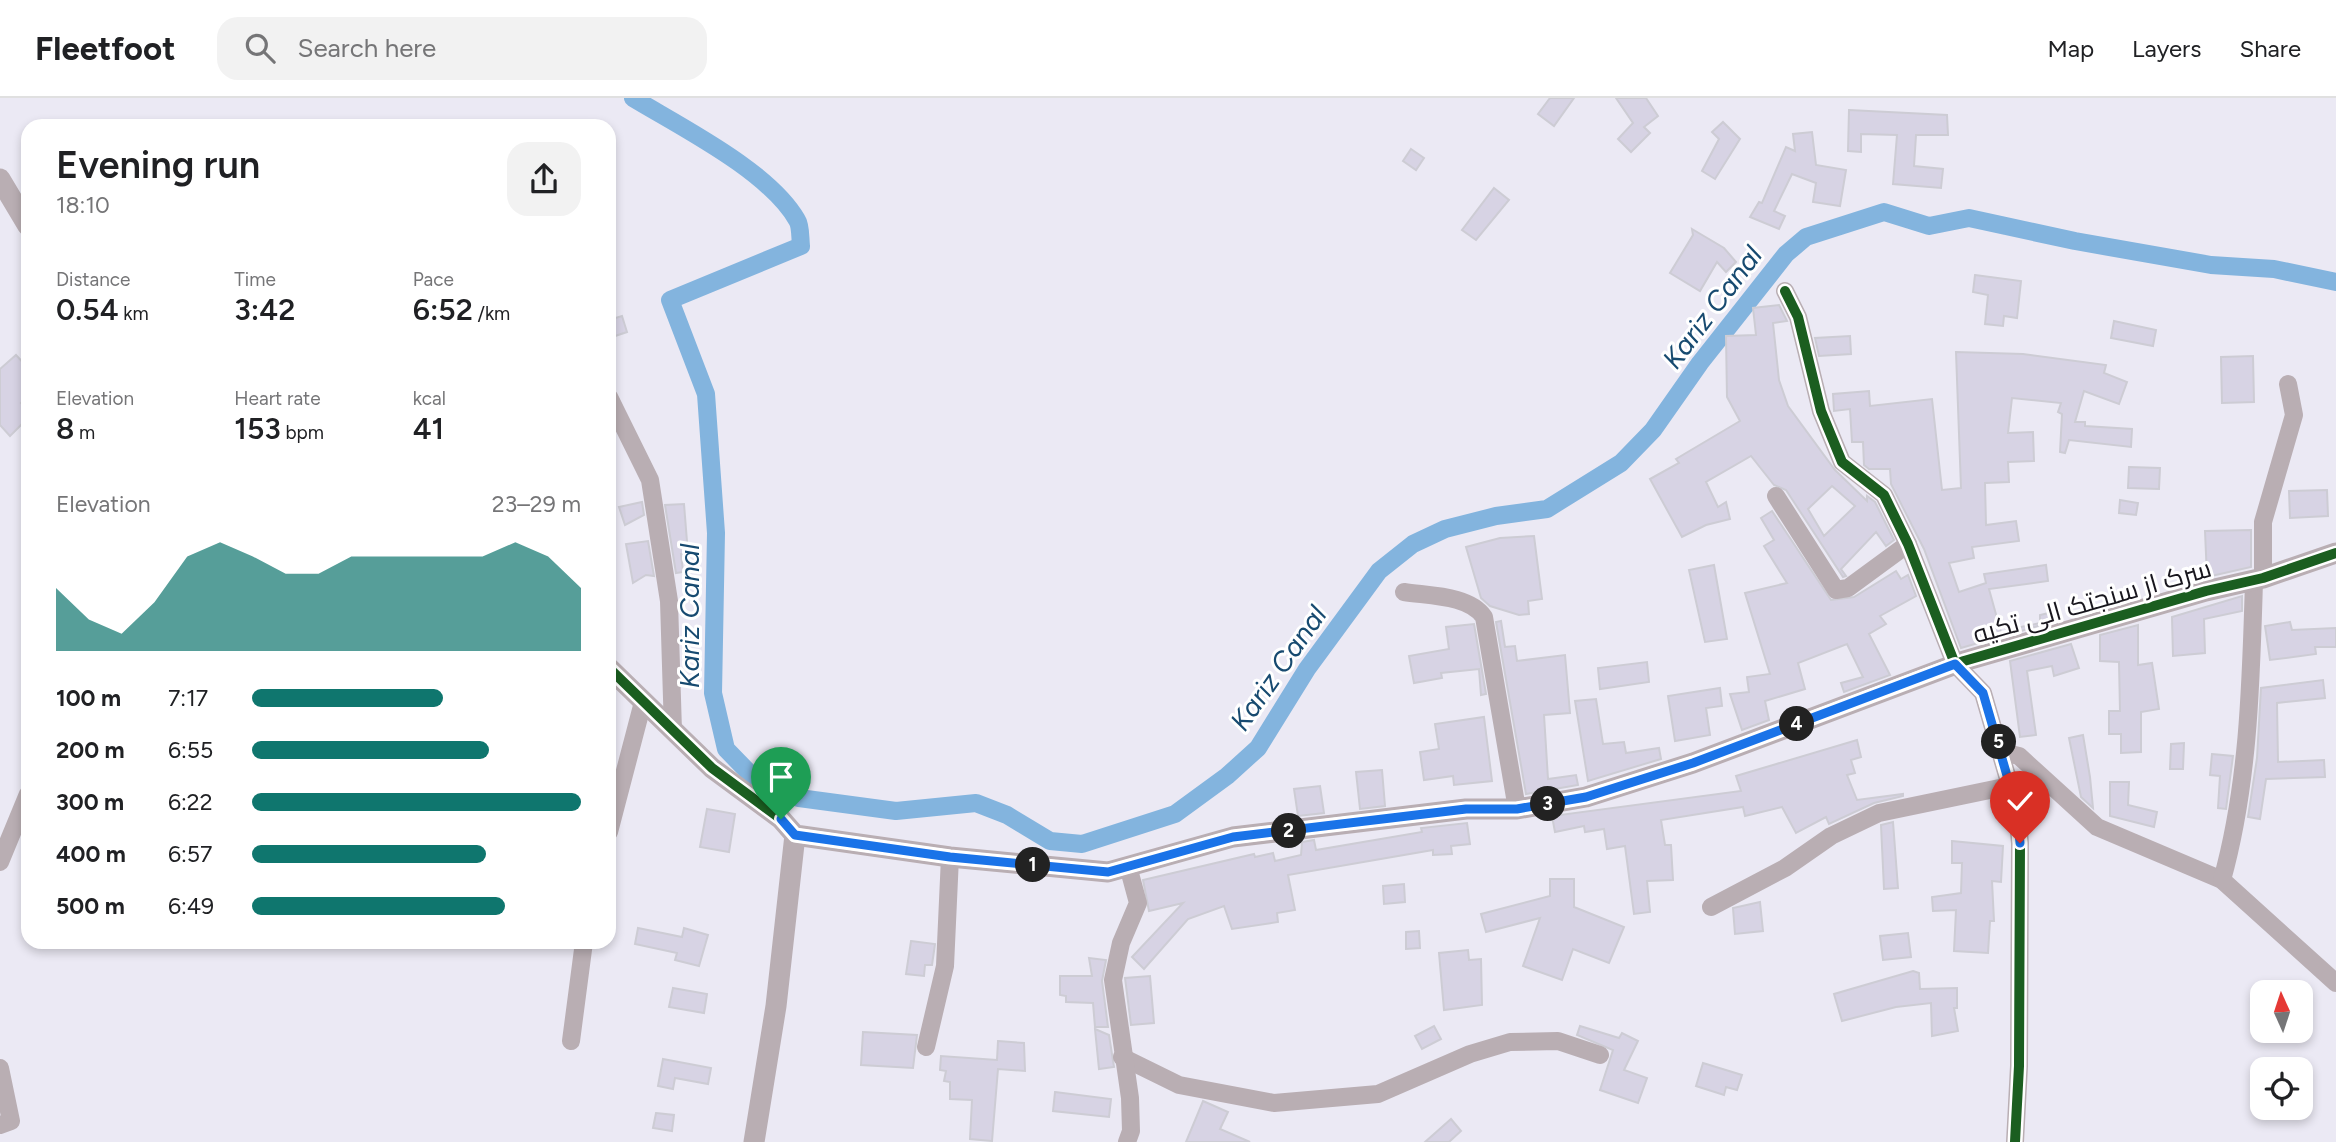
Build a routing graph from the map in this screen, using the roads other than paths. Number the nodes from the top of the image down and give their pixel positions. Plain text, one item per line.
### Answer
1 (0, 179) edge
2 (21, 214) edge
3 (1785, 291) dead end
4 (2288, 384) dead end
5 (616, 411) edge
6 (1776, 496) dead end
7 (1908, 544) junction
8 (2336, 553) edge
9 (2258, 580) junction
10 (1404, 592) dead end
11 (1955, 664) junction
12 (616, 675) edge
13 (643, 702) junction
14 (673, 731) junction
15 (2002, 752) junction
16 (2009, 786) junction
17 (616, 805) edge
18 (1517, 809) junction
19 (21, 811) edge
20 (795, 835) junction
21 (950, 857) junction
22 (0, 862) edge
23 (1128, 866) junction
24 (2222, 880) junction
25 (1711, 907) dead end
26 (583, 949) edge
27 (2336, 983) edge
28 (571, 1041) dead end
29 (926, 1047) dead end
30 (1600, 1055) dead end
31 (1122, 1057) junction
32 (0, 1068) edge
33 (0, 1125) edge
34 (754, 1142) edge
35 (1127, 1142) edge
36 (2015, 1142) edge

1 - 2 street
3 - 7 street
4 - 9 street
5 - 14 street
6 - 7 street
7 - 11 street
8 - 9 street, سرک از سنجتک الی تکیه
9 - 11 street, سرک از سنجتک الی تکیه
9 - 24 street
10 - 18 street
11 - 15 street
11 - 18 street, سرک از سنجتک الی تکیه
12 - 13 street
13 - 14 street
13 - 17 street
14 - 20 street
15 - 16 street
15 - 24 street
16 - 25 street
16 - 36 street
18 - 23 street, سرک از سنجتک الی تکیه
19 - 22 street
20 - 21 street, سرک از سنجتک الی تکیه
20 - 34 street
21 - 23 street, سرک از سنجتک الی تکیه
21 - 29 street
23 - 31 street
24 - 27 street
26 - 28 street
30 - 31 street
31 - 35 street
32 - 33 street

